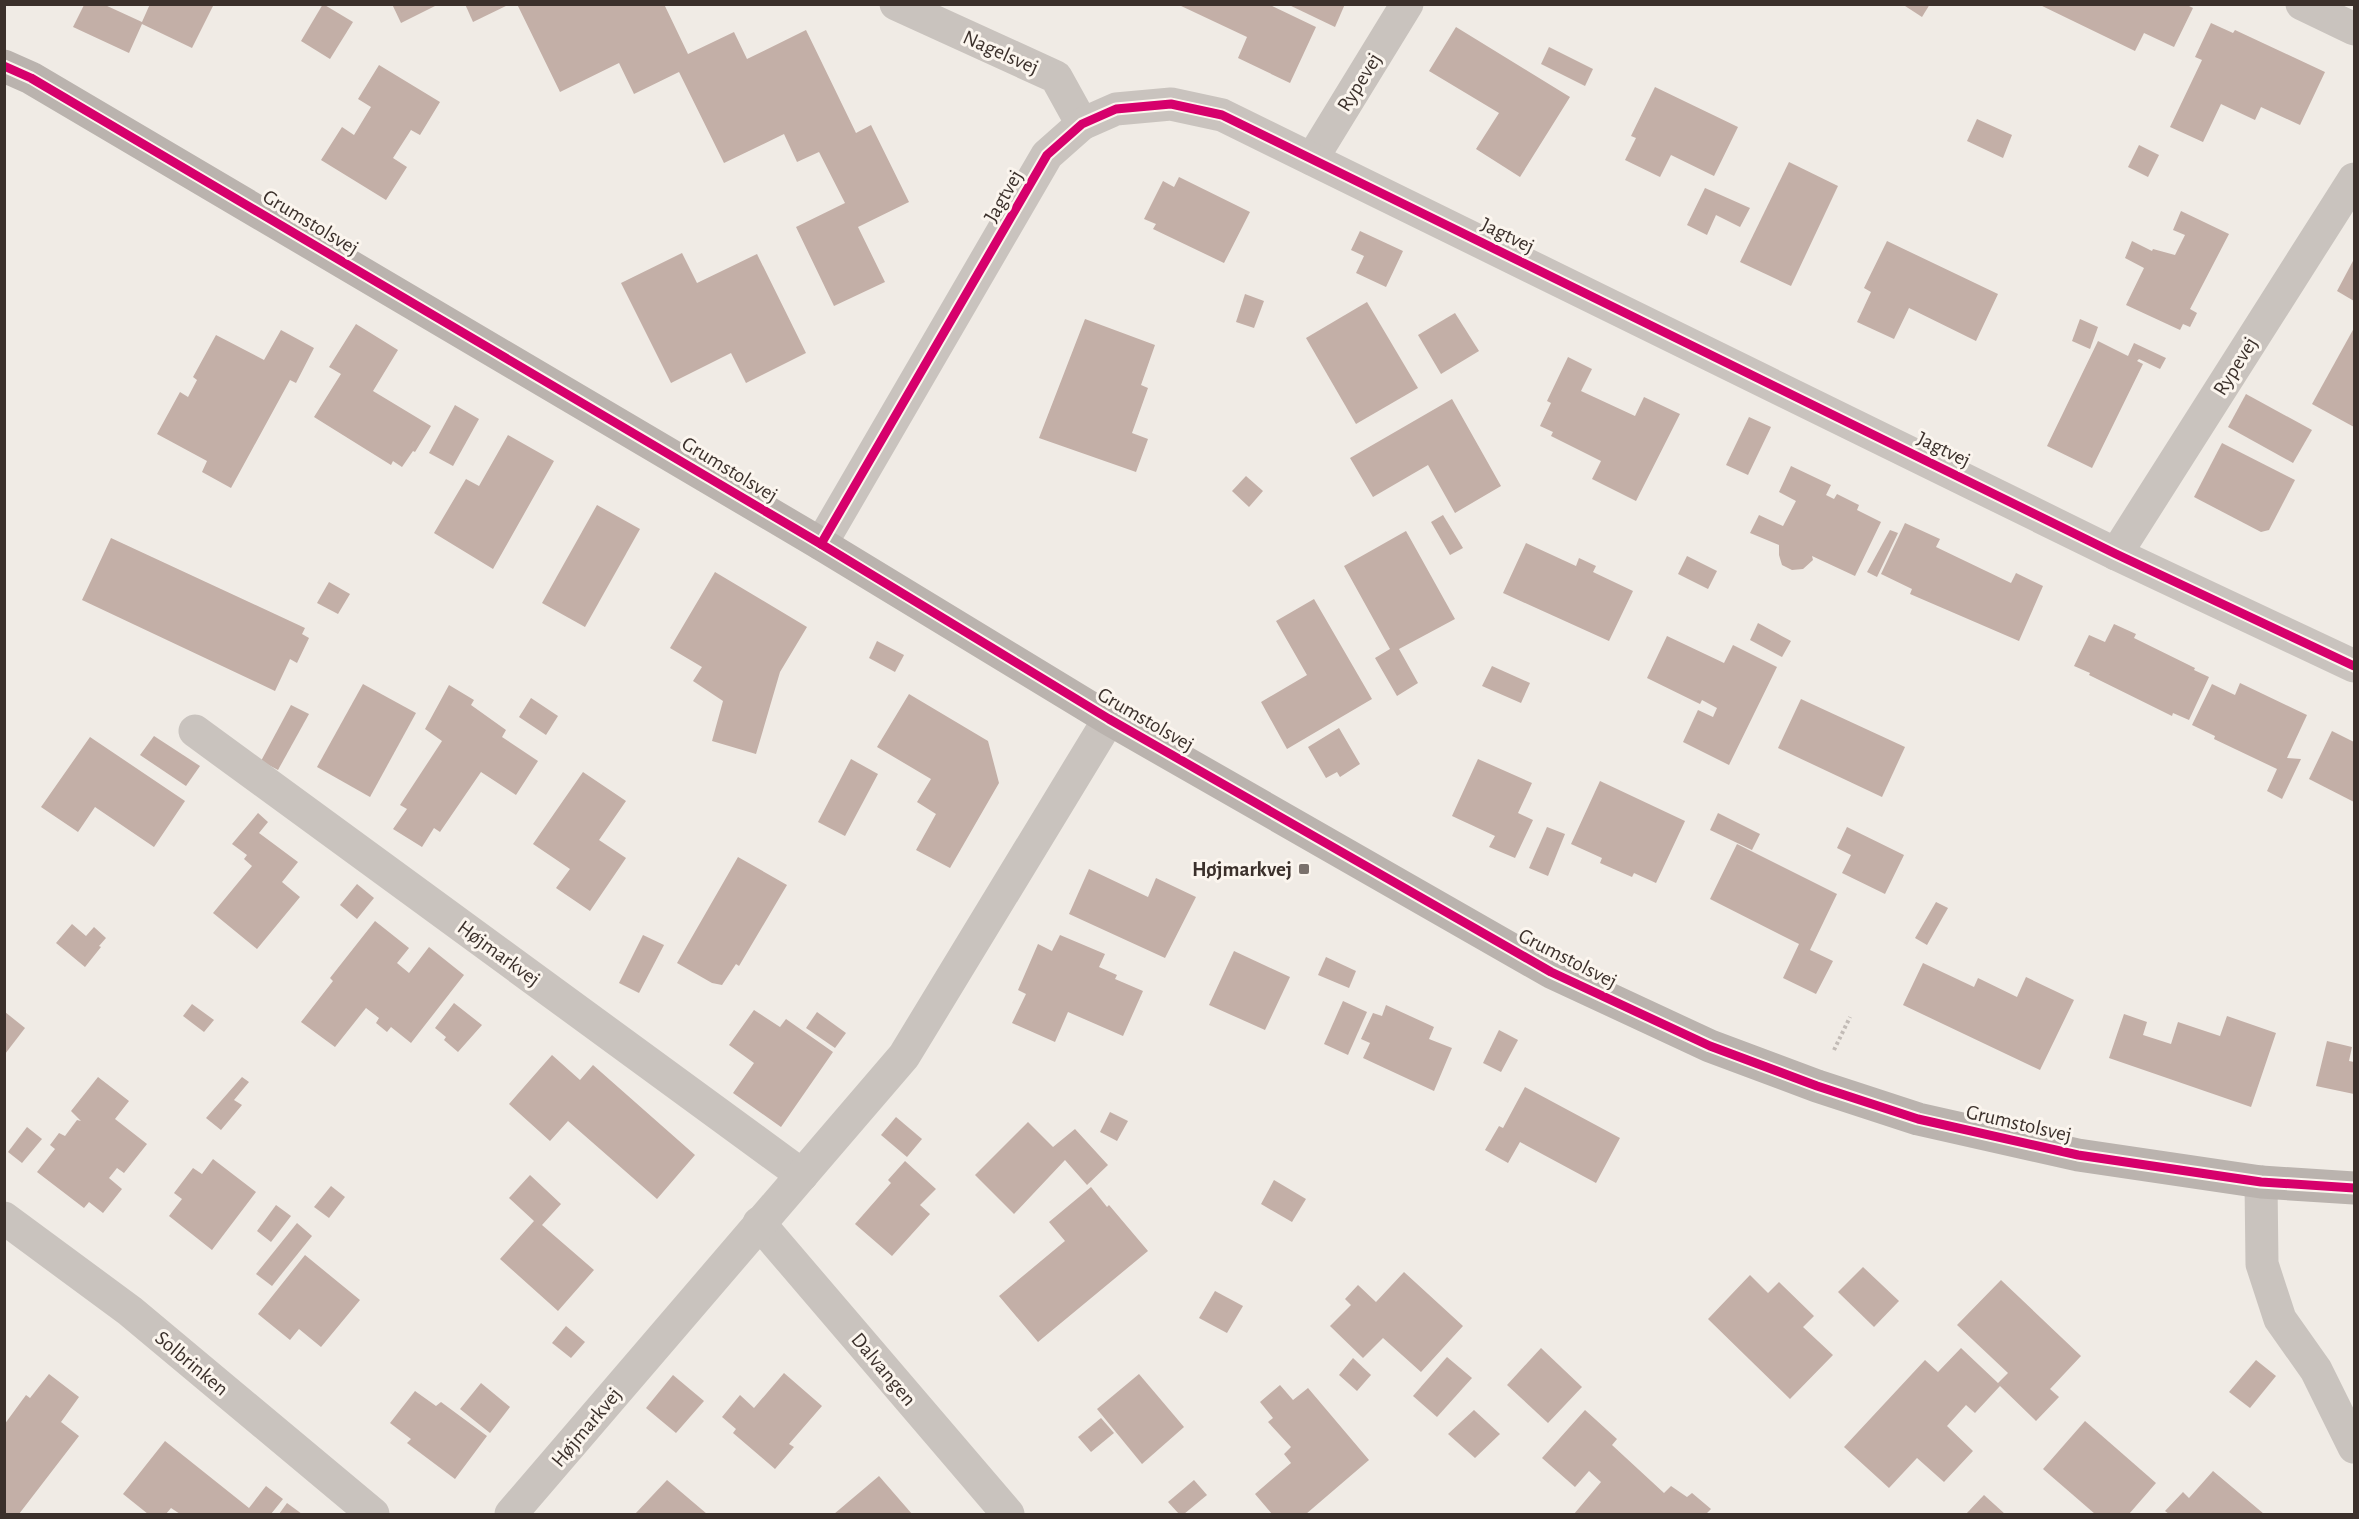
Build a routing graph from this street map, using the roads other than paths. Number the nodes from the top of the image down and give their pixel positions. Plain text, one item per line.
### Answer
1 (896, 4) edge
2 (1407, 4) edge
3 (2302, 4) edge
4 (2355, 29) edge
5 (4, 66) edge
6 (1082, 124) junction
7 (1312, 159) junction
8 (2355, 179) edge
9 (821, 544) junction
10 (2116, 554) junction
11 (2355, 666) edge
12 (1109, 719) junction
13 (195, 731) dead end
14 (802, 1175) junction
15 (2261, 1182) junction
16 (2355, 1188) edge
17 (4, 1218) edge
18 (759, 1223) junction
19 (2355, 1447) edge
20 (373, 1515) edge
21 (511, 1515) edge
22 (1008, 1515) edge

1 - 6 street, Nagelsvej
2 - 7 street, Rypevej
3 - 4 street
5 - 9 street, Grumstolsvej
6 - 7 street, Jagtvej
6 - 9 street, Jagtvej
7 - 10 street, Jagtvej
8 - 10 street, Rypevej
9 - 12 street, Grumstolsvej
10 - 11 street, Jagtvej
12 - 14 street, Højmarkvej
12 - 15 street, Grumstolsvej
13 - 14 street, Højmarkvej
14 - 18 street, Højmarkvej
15 - 16 street, Grumstolsvej
15 - 19 street
17 - 20 street, Solbrinken
18 - 21 street, Højmarkvej
18 - 22 street, Dalvangen

